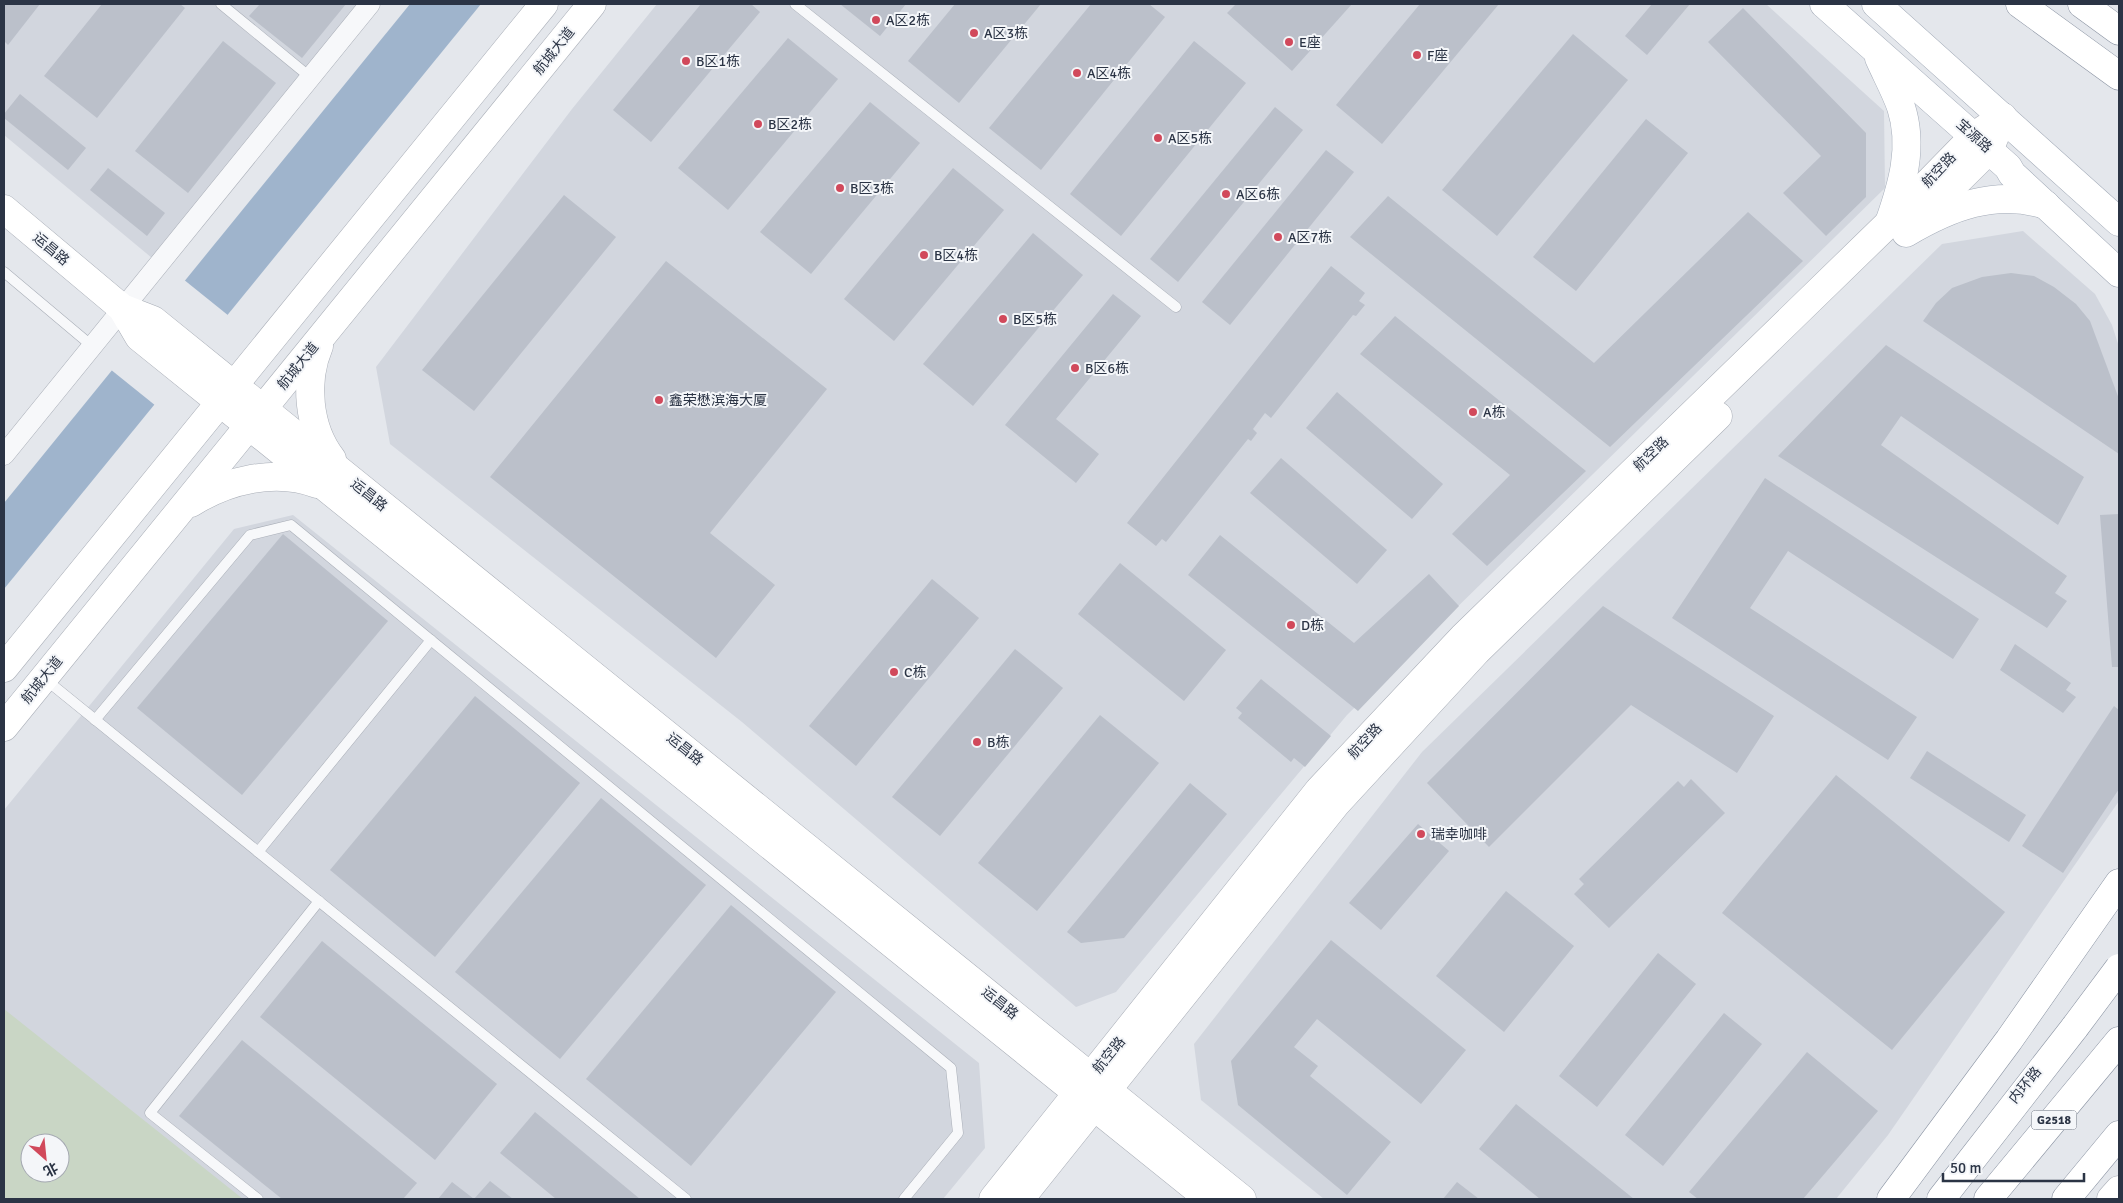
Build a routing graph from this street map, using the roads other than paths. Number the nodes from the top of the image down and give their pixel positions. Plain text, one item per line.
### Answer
1 (222, 4) edge
2 (370, 4) edge
3 (544, 4) edge
4 (592, 4) edge
5 (795, 4) edge
6 (1824, 4) edge
7 (1876, 4) edge
8 (2020, 4) edge
9 (2082, 4) edge
10 (2119, 32) edge
11 (1876, 49) junction
12 (2119, 76) edge
13 (310, 77) junction
14 (2003, 117) junction
15 (1982, 143) junction
16 (2047, 205) junction
17 (4, 210) edge
18 (2119, 222) edge
19 (1897, 228) junction
20 (4, 272) edge
21 (2119, 272) edge
22 (1176, 307) dead end
23 (122, 308) junction
24 (323, 335) junction
25 (92, 346) junction
26 (226, 394) junction
27 (256, 417) junction
28 (4, 455) edge
29 (334, 481) junction
30 (181, 509) junction
31 (431, 640) junction
32 (4, 668) edge
33 (44, 678) junction
34 (95, 720) junction
35 (4, 727) edge
36 (258, 852) junction
37 (2119, 883) edge
38 (319, 901) junction
39 (2119, 969) edge
40 (2119, 1041) edge
41 (1093, 1091) junction
42 (2119, 1135) edge
43 (2119, 1190) edge
44 (258, 1199) edge
45 (686, 1199) edge
46 (904, 1199) edge
47 (993, 1199) edge
48 (1020, 1199) edge
49 (1209, 1199) edge
50 (1242, 1199) edge
51 (1891, 1199) edge
52 (1931, 1199) edge
53 (1942, 1199) edge
54 (1988, 1199) edge
55 (2066, 1199) edge
56 (2111, 1199) edge

1 - 13 lane
2 - 13 street
3 - 26 main road
4 - 24 main road, 航城大道
5 - 22 lane
6 - 11 main road, 宝源路
7 - 14 main road
8 - 12 main road
9 - 10 main road
11 - 15 main road, 宝源路
11 - 19 main road
13 - 23 street
14 - 15 main road, 航空路
14 - 18 main road
15 - 16 main road, 宝源路
15 - 19 main road, 航空路
16 - 19 main road
16 - 21 main road, 宝源路
17 - 23 main road, 运昌路
19 - 41 main road, 航空路
20 - 25 lane
23 - 25 street
23 - 26 main road, 运昌路
24 - 27 main road, 航城大道
24 - 29 main road
25 - 28 street
26 - 27 main road, 运昌路
26 - 32 main road
27 - 29 main road, 运昌路
27 - 30 main road, 航城大道
29 - 30 main road
29 - 41 main road, 运昌路
30 - 33 main road, 航城大道
31 - 34 lane
31 - 36 lane
31 - 46 lane
33 - 34 lane
33 - 35 main road, 航城大道
34 - 36 lane
36 - 38 lane
37 - 51 main road
38 - 44 lane
38 - 45 lane
39 - 52 main road, 内环路
39 - 53 main road, bridge
40 - 54 main road, G2518
41 - 47 main road, 航空路
41 - 48 main road, 航空路
41 - 49 main road, 运昌路
41 - 50 main road, 运昌路
42 - 55 main road
43 - 56 main road

